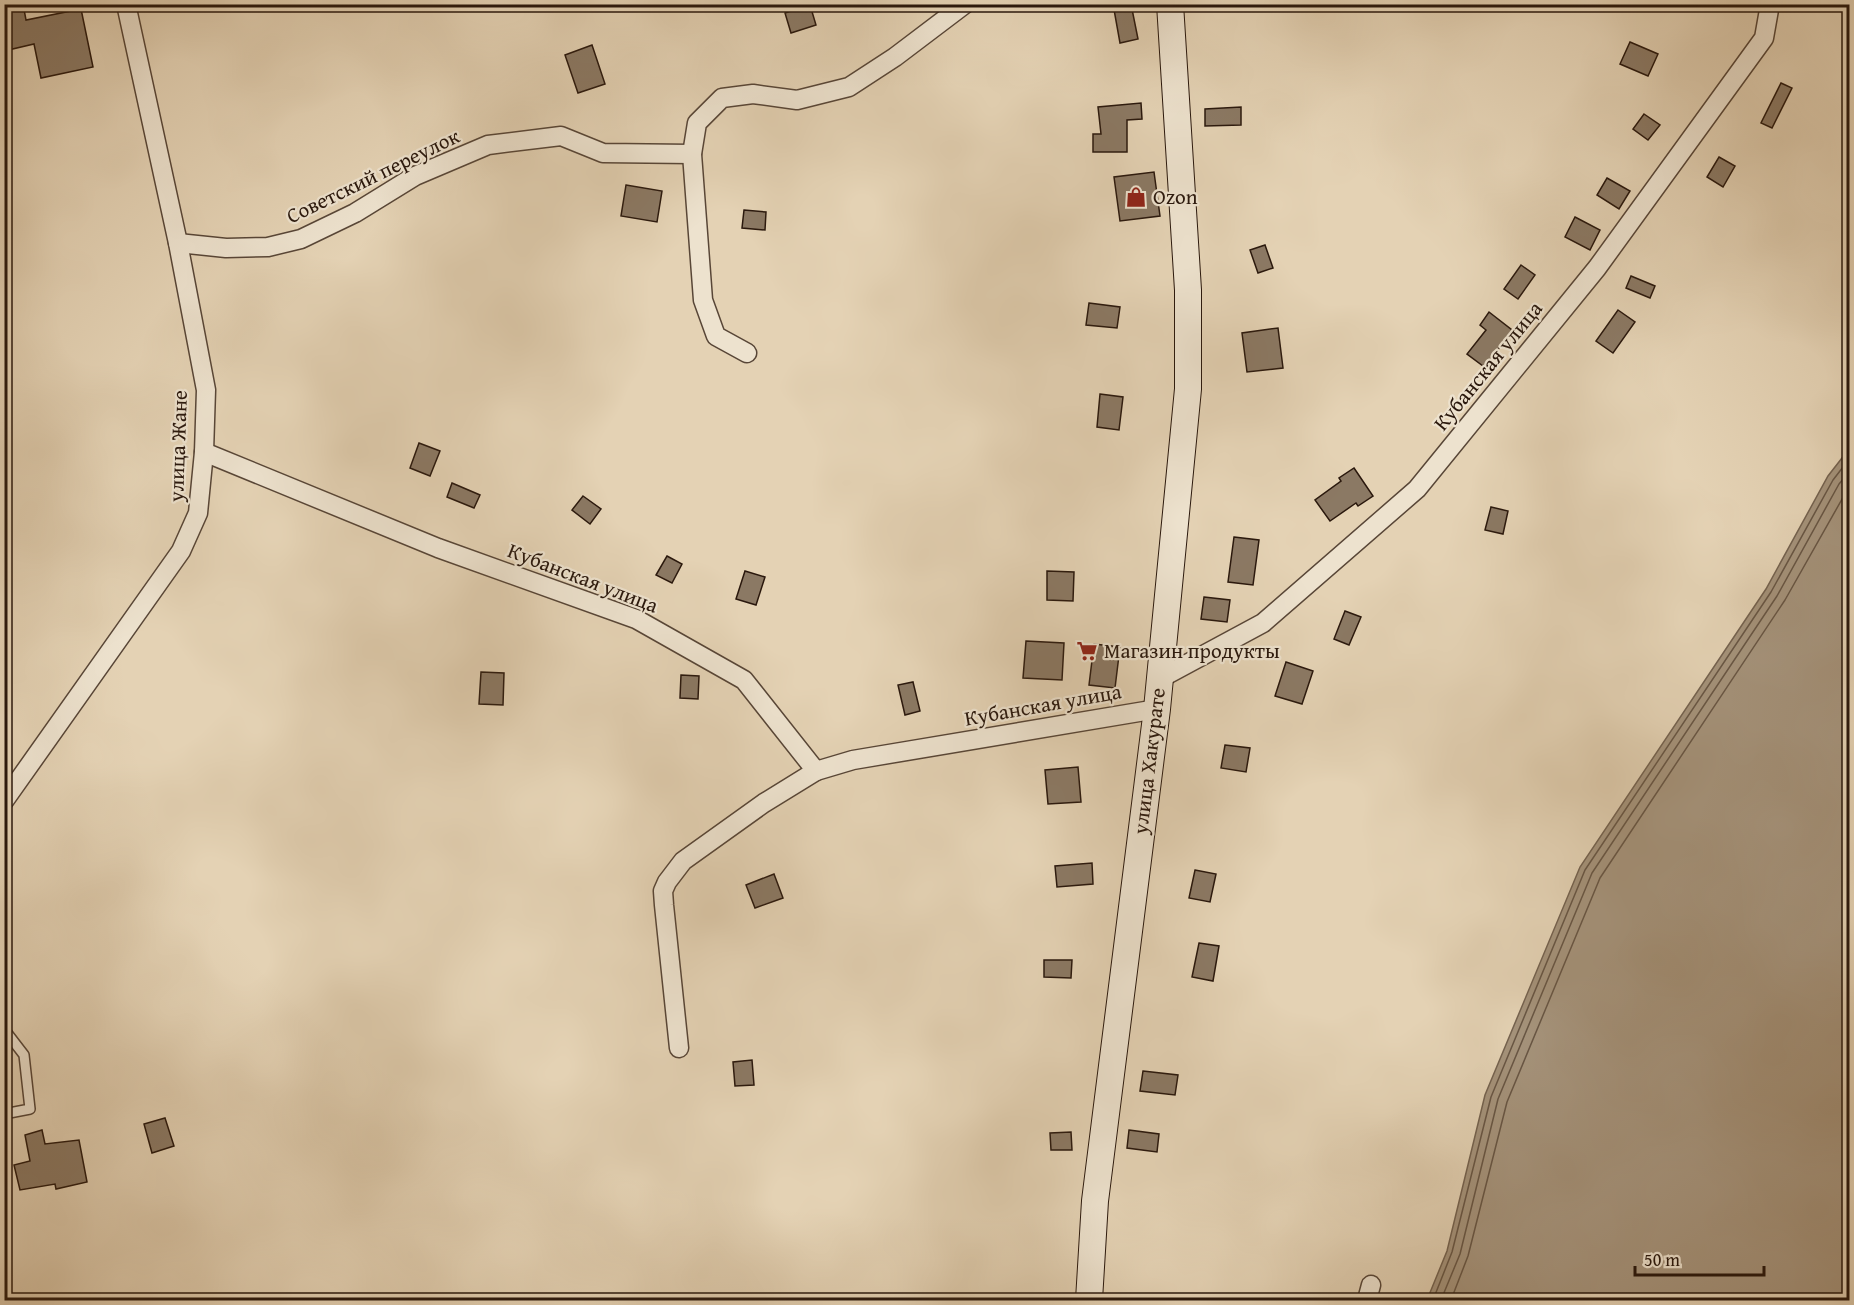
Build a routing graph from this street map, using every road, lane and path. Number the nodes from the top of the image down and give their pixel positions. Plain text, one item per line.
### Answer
1 (126, 4) edge
2 (965, 4) edge
3 (1170, 4) edge
4 (1770, 4) edge
5 (692, 154) junction
6 (178, 243) junction
7 (747, 353) dead end
8 (204, 452) junction
9 (1159, 679) junction
10 (1156, 709) junction
11 (816, 771) junction
12 (4, 801) edge
13 (4, 1029) edge
14 (679, 1048) dead end
15 (4, 1114) edge
16 (1089, 1300) edge

1 - 6 street, улица Жане
2 - 5 street
3 - 9 street, улица Хакурате
4 - 9 street, Кубанская улица
5 - 6 street, Советский переулок
5 - 7 street
6 - 8 street, улица Жане
8 - 11 street, Кубанская улица
8 - 12 street, улица Жане
9 - 10 street, улица Хакурате
10 - 11 street, Кубанская улица
10 - 16 street, улица Хакурате
11 - 14 street
13 - 15 lane

